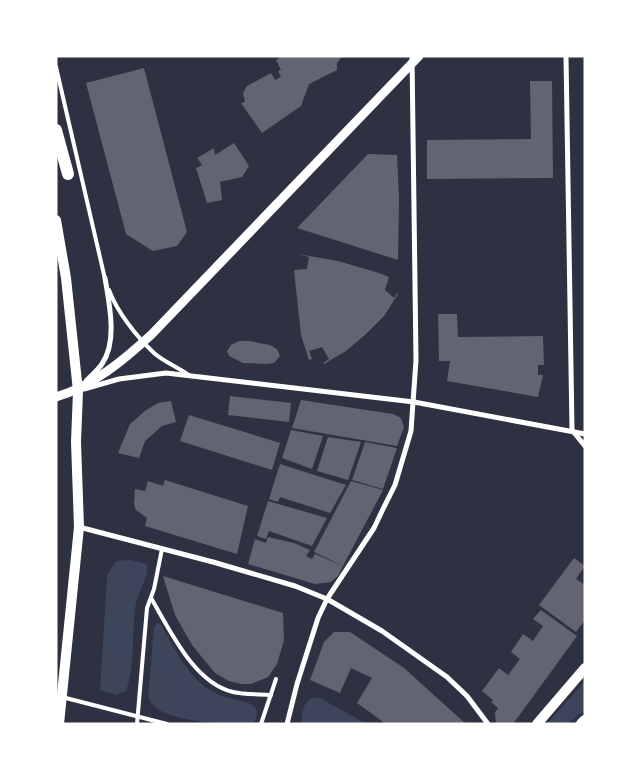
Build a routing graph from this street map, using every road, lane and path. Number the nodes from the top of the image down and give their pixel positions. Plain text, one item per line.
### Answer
1 (566, 56) edge
2 (414, 58) edge
3 (56, 66) edge
4 (56, 130) edge
5 (68, 174) dead end
6 (56, 220) edge
7 (105, 278) junction
8 (144, 342) junction
9 (192, 377) junction
10 (78, 391) junction
11 (56, 397) edge
12 (414, 402) junction
13 (572, 430) junction
14 (585, 434) edge
15 (585, 446) edge
16 (79, 527) junction
17 (162, 549) junction
18 (151, 598) junction
19 (327, 599) junction
20 (585, 668) edge
21 (276, 679) dead end
22 (271, 695) junction
23 (62, 697) junction
24 (137, 716) junction
25 (585, 721) edge
26 (59, 724) edge
27 (137, 724) edge
28 (167, 724) edge
29 (260, 724) edge
30 (287, 724) edge
31 (488, 724) edge
32 (537, 724) edge
33 (582, 724) edge

1 - 13 street
2 - 8 street
2 - 12 street
3 - 7 lane
4 - 5 main road
6 - 10 main road
7 - 8 lane
7 - 10 street
8 - 9 lane
8 - 10 street
9 - 10 street
9 - 12 street
10 - 11 street
10 - 16 main road
12 - 13 street
12 - 19 street
13 - 14 street
13 - 15 street
16 - 17 street
16 - 23 main road
17 - 18 lane
17 - 19 street
18 - 22 lane
18 - 24 lane
19 - 30 street
19 - 31 street
20 - 32 main road
21 - 22 lane
22 - 29 lane
23 - 24 lane
23 - 26 main road
24 - 27 lane
24 - 28 lane
25 - 33 main road

